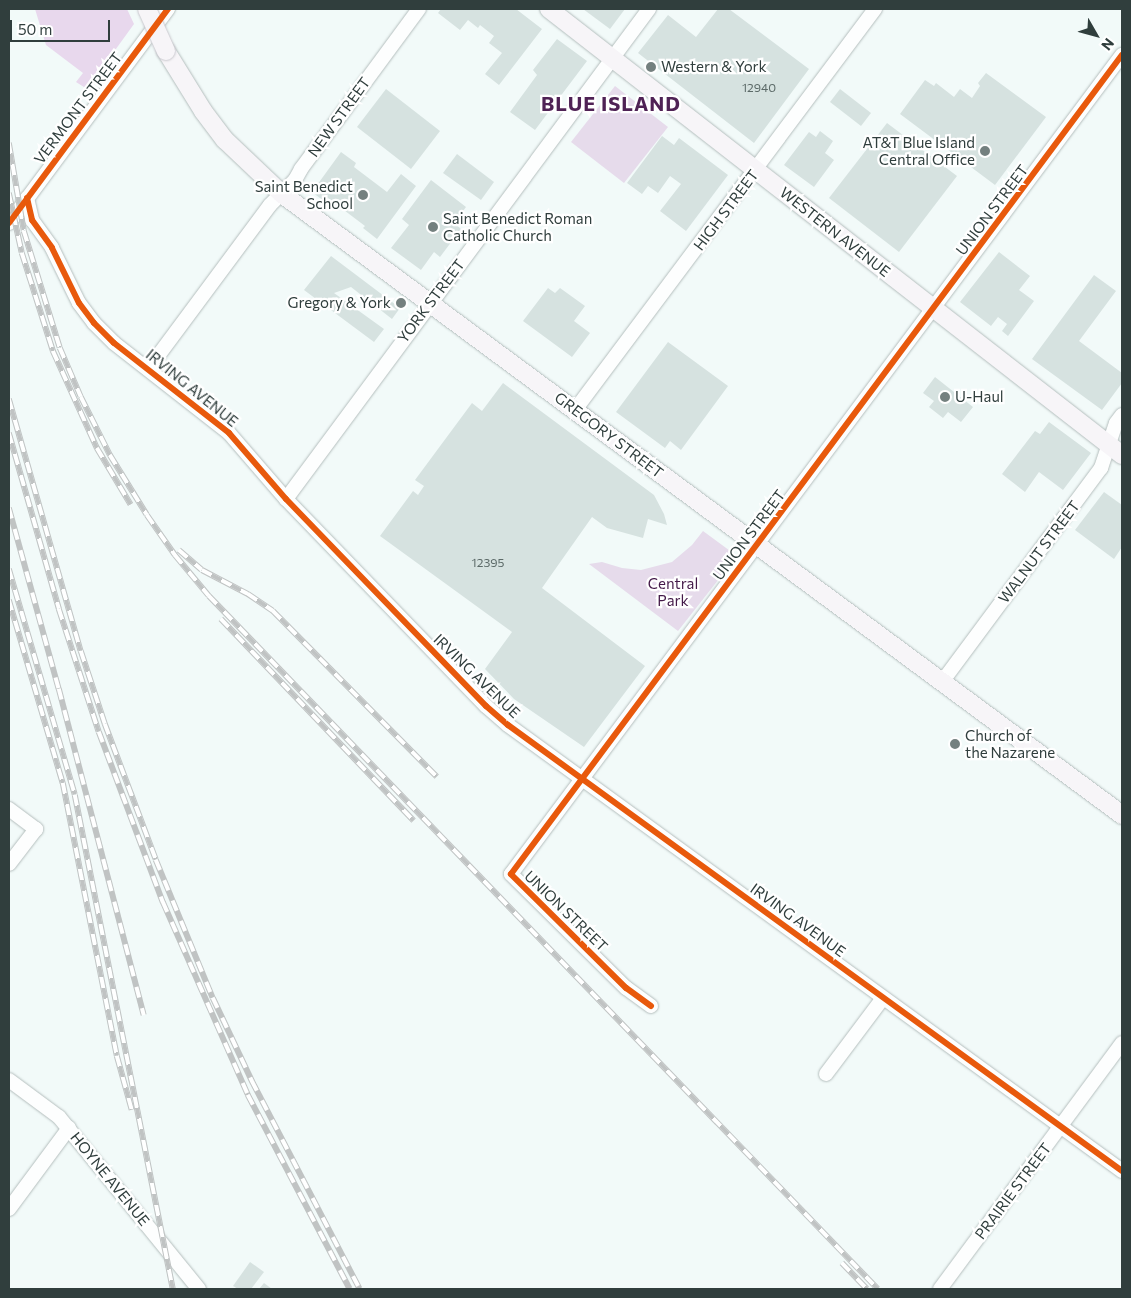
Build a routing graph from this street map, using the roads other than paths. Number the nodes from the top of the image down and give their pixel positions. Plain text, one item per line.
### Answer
1 (147, 9) edge
2 (168, 9) edge
3 (419, 9) edge
4 (549, 9) edge
5 (649, 9) edge
6 (876, 9) edge
7 (1122, 55) edge
8 (612, 58) junction
9 (756, 170) junction
10 (282, 194) junction
11 (27, 198) junction
12 (9, 223) edge
13 (430, 302) junction
14 (934, 308) junction
15 (149, 368) junction
16 (576, 410) junction
17 (1122, 415) edge
18 (1116, 450) edge
19 (286, 499) junction
20 (757, 545) junction
21 (942, 682) junction
22 (582, 779) junction
23 (9, 809) edge
24 (1122, 815) edge
25 (9, 864) edge
26 (884, 998) junction
27 (652, 1006) dead end
28 (1122, 1043) edge
29 (826, 1074) dead end
30 (9, 1080) edge
31 (1061, 1126) junction
32 (69, 1128) junction
33 (1122, 1171) edge
34 (9, 1209) edge
35 (199, 1289) edge
36 (940, 1289) edge

1 - 10 main road, GREGORY STREET, bridge
2 - 11 street, VERMONT STREET
3 - 10 street, NEW STREET
4 - 8 main road, WESTERN AVENUE
5 - 8 street, YORK STREET
6 - 9 street, HIGH STREET
7 - 14 street, UNION STREET
8 - 9 main road, WESTERN AVENUE
8 - 13 street, YORK STREET
9 - 14 main road, WESTERN AVENUE
9 - 16 street, HIGH STREET
10 - 13 main road, GREGORY STREET
10 - 15 street, NEW STREET
11 - 12 street, VERMONT STREET
11 - 15 street, IRVING AVENUE
13 - 16 main road, GREGORY STREET
13 - 19 street, YORK STREET
14 - 18 main road, WESTERN AVENUE
14 - 20 street, UNION STREET
15 - 19 street, IRVING AVENUE
16 - 20 main road, GREGORY STREET
17 - 18 street, WALNUT STREET
18 - 21 street, WALNUT STREET
19 - 22 street, IRVING AVENUE
20 - 21 main road, GREGORY STREET
20 - 22 street, UNION STREET
21 - 24 main road, GREGORY STREET
22 - 26 street, IRVING AVENUE
22 - 27 street, UNION STREET
23 - 25 street
26 - 29 street
26 - 31 street, IRVING AVENUE
28 - 31 street, PRAIRIE STREET
30 - 32 street, HOYNE AVENUE
31 - 33 street, IRVING AVENUE
31 - 36 street, PRAIRIE STREET
32 - 34 street
32 - 35 street, HOYNE AVENUE

